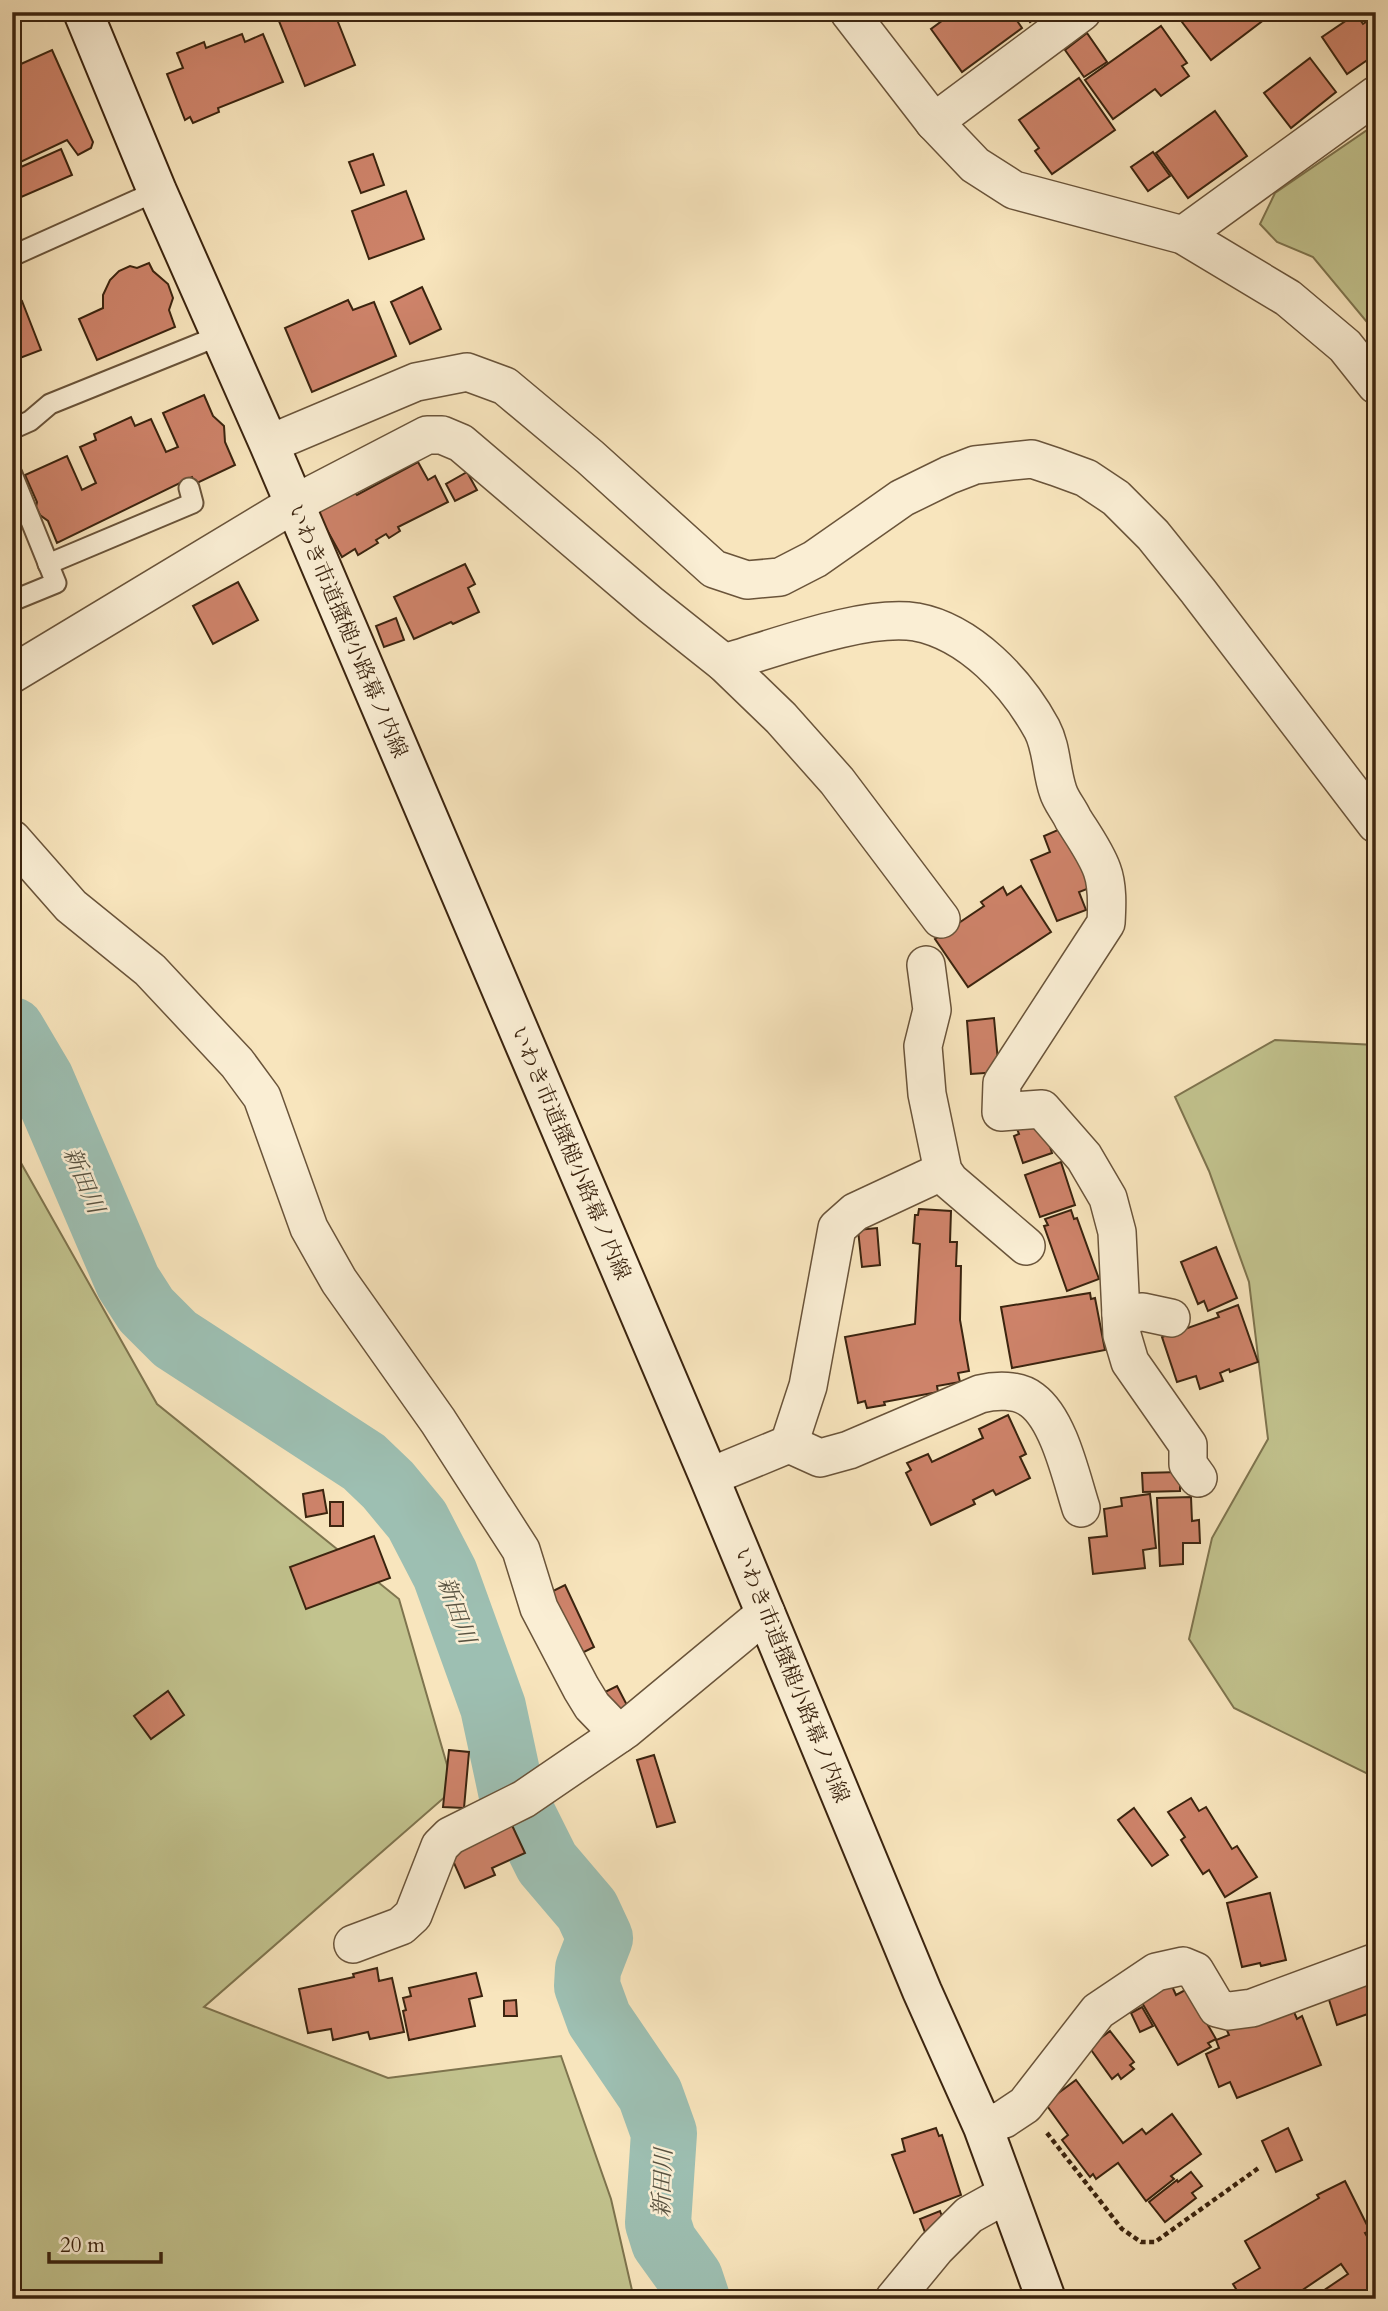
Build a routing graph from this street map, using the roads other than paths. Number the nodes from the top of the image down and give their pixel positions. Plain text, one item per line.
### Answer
1 (849, 12) edge
2 (1082, 12) edge
3 (93, 15) edge
4 (1376, 95) edge
5 (934, 122) junction
6 (157, 191) junction
7 (1184, 235) junction
8 (12, 256) edge
9 (221, 335) junction
10 (1375, 380) edge
11 (12, 429) edge
12 (269, 444) junction
13 (12, 474) edge
14 (189, 488) dead end
15 (294, 504) junction
16 (48, 564) junction
17 (12, 601) edge
18 (724, 663) junction
19 (12, 674) edge
20 (1376, 824) edge
21 (12, 839) edge
22 (941, 919) dead end
23 (926, 965) dead end
24 (943, 1171) junction
25 (1026, 1246) dead end
26 (1121, 1314) junction
27 (1171, 1318) dead end
28 (789, 1444) junction
29 (709, 1477) junction
30 (1198, 1478) dead end
31 (1081, 1508) dead end
32 (766, 1614) junction
33 (619, 1734) junction
34 (353, 1944) dead end
35 (1376, 1962) edge
36 (983, 2127) junction
37 (1007, 2194) junction
38 (894, 2299) edge
39 (1046, 2299) edge

1 - 5 street
2 - 5 street
3 - 6 street, いわき市道搔槌小路幕ノ内線
4 - 7 street
5 - 7 street
6 - 8 lane
6 - 9 street, いわき市道搔槌小路幕ノ内線
7 - 10 street
9 - 11 lane
9 - 12 street, いわき市道搔槌小路幕ノ内線
12 - 15 street, いわき市道搔槌小路幕ノ内線
12 - 20 street
13 - 16 lane
14 - 16 lane
15 - 18 street
15 - 19 street
15 - 29 street, いわき市道搔槌小路幕ノ内線
16 - 17 lane
18 - 22 street
18 - 26 street
21 - 33 street
23 - 24 street
24 - 25 street
24 - 28 street
26 - 27 street
26 - 30 street
28 - 29 street
28 - 31 street
29 - 32 street, いわき市道搔槌小路幕ノ内線
32 - 33 street
32 - 36 street, いわき市道搔槌小路幕ノ内線
33 - 34 street
35 - 36 street
36 - 37 street, いわき市道搔槌小路幕ノ内線
37 - 38 street
37 - 39 street, いわき市道搔槌小路幕ノ内線

